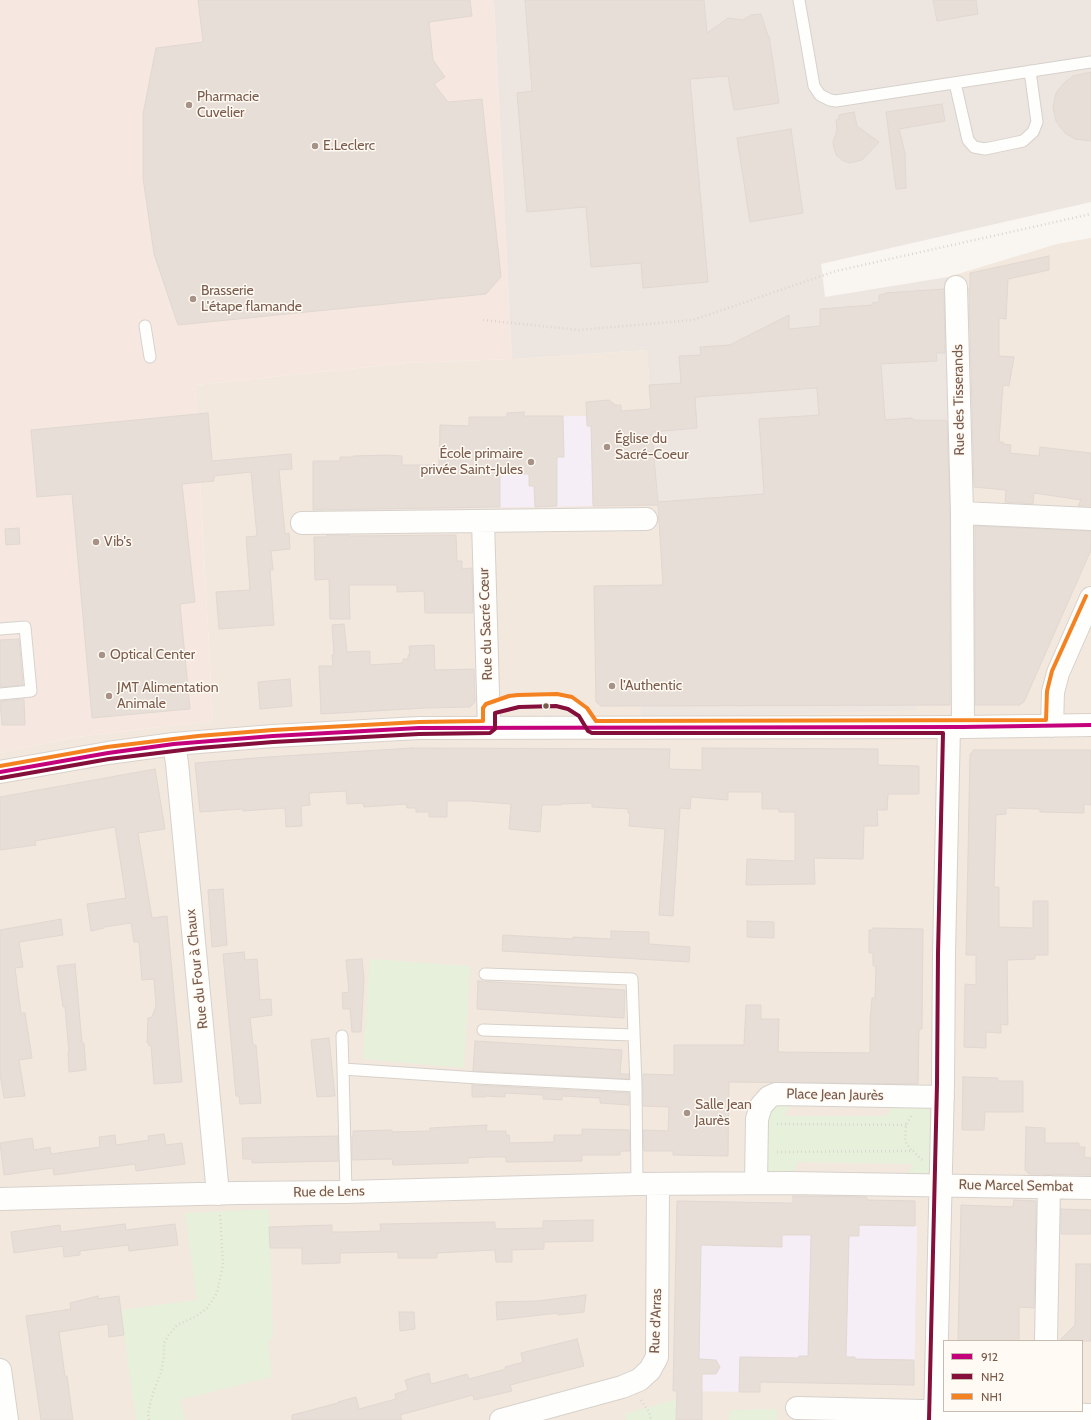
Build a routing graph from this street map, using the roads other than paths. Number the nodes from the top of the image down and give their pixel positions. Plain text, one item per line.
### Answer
1 (799, 0) edge
2 (1091, 62) edge
3 (1030, 71) junction
4 (955, 83) junction
5 (956, 287) dead end
6 (145, 326) dead end
7 (150, 357) dead end
8 (962, 513) junction
9 (646, 519) dead end
10 (1091, 519) edge
11 (483, 521) junction
12 (302, 523) dead end
13 (1091, 598) edge
14 (0, 629) edge
15 (0, 694) edge
16 (489, 718) junction
17 (1091, 724) edge
18 (1052, 726) junction
19 (956, 727) junction
20 (174, 744) junction
21 (0, 772) edge
22 (485, 974) dead end
23 (483, 1030) dead end
24 (634, 1035) junction
25 (342, 1036) dead end
26 (343, 1069) junction
27 (636, 1086) junction
28 (933, 1097) junction
29 (756, 1183) junction
30 (647, 1184) junction
31 (932, 1185) junction
32 (1049, 1187) junction
33 (1091, 1188) edge
34 (346, 1192) junction
35 (218, 1194) junction
36 (0, 1199) edge
37 (1046, 1340) edge
38 (0, 1374) edge
39 (797, 1408) dead end
40 (1045, 1413) edge
41 (1091, 1415) edge
42 (935, 1416) edge
43 (7, 1420) edge
44 (501, 1420) edge

1 - 4 lane
2 - 3 lane
3 - 4 lane
3 - 4 lane
5 - 8 street, Rue des Tisserands
6 - 7 lane
8 - 10 street
8 - 19 street, Rue des Tisserands
9 - 11 street
11 - 12 street
11 - 16 street, Rue du Sacré Cœur
13 - 18 street
14 - 15 lane
16 - 19 street
16 - 20 street
17 - 18 street
18 - 19 street
19 - 28 street, Rue des Tisserands
20 - 21 street
20 - 35 street, Rue du Four à Chaux
22 - 24 lane
23 - 24 lane
24 - 27 lane
25 - 26 lane
26 - 27 lane
26 - 34 lane
27 - 30 lane
28 - 29 street, Place Jean Jaurès
28 - 31 street, Rue des Tisserands
29 - 30 street
29 - 31 street
30 - 34 street, Rue de Lens
30 - 44 street, Rue d'Arras
31 - 32 street, Rue Marcel Sembat
31 - 42 street, Rue des Tisserands
32 - 33 street, Rue Marcel Sembat
32 - 37 street
34 - 35 street, Rue de Lens
35 - 36 street, Rue de Lens
38 - 43 street
39 - 42 street
40 - 41 street
40 - 42 street

